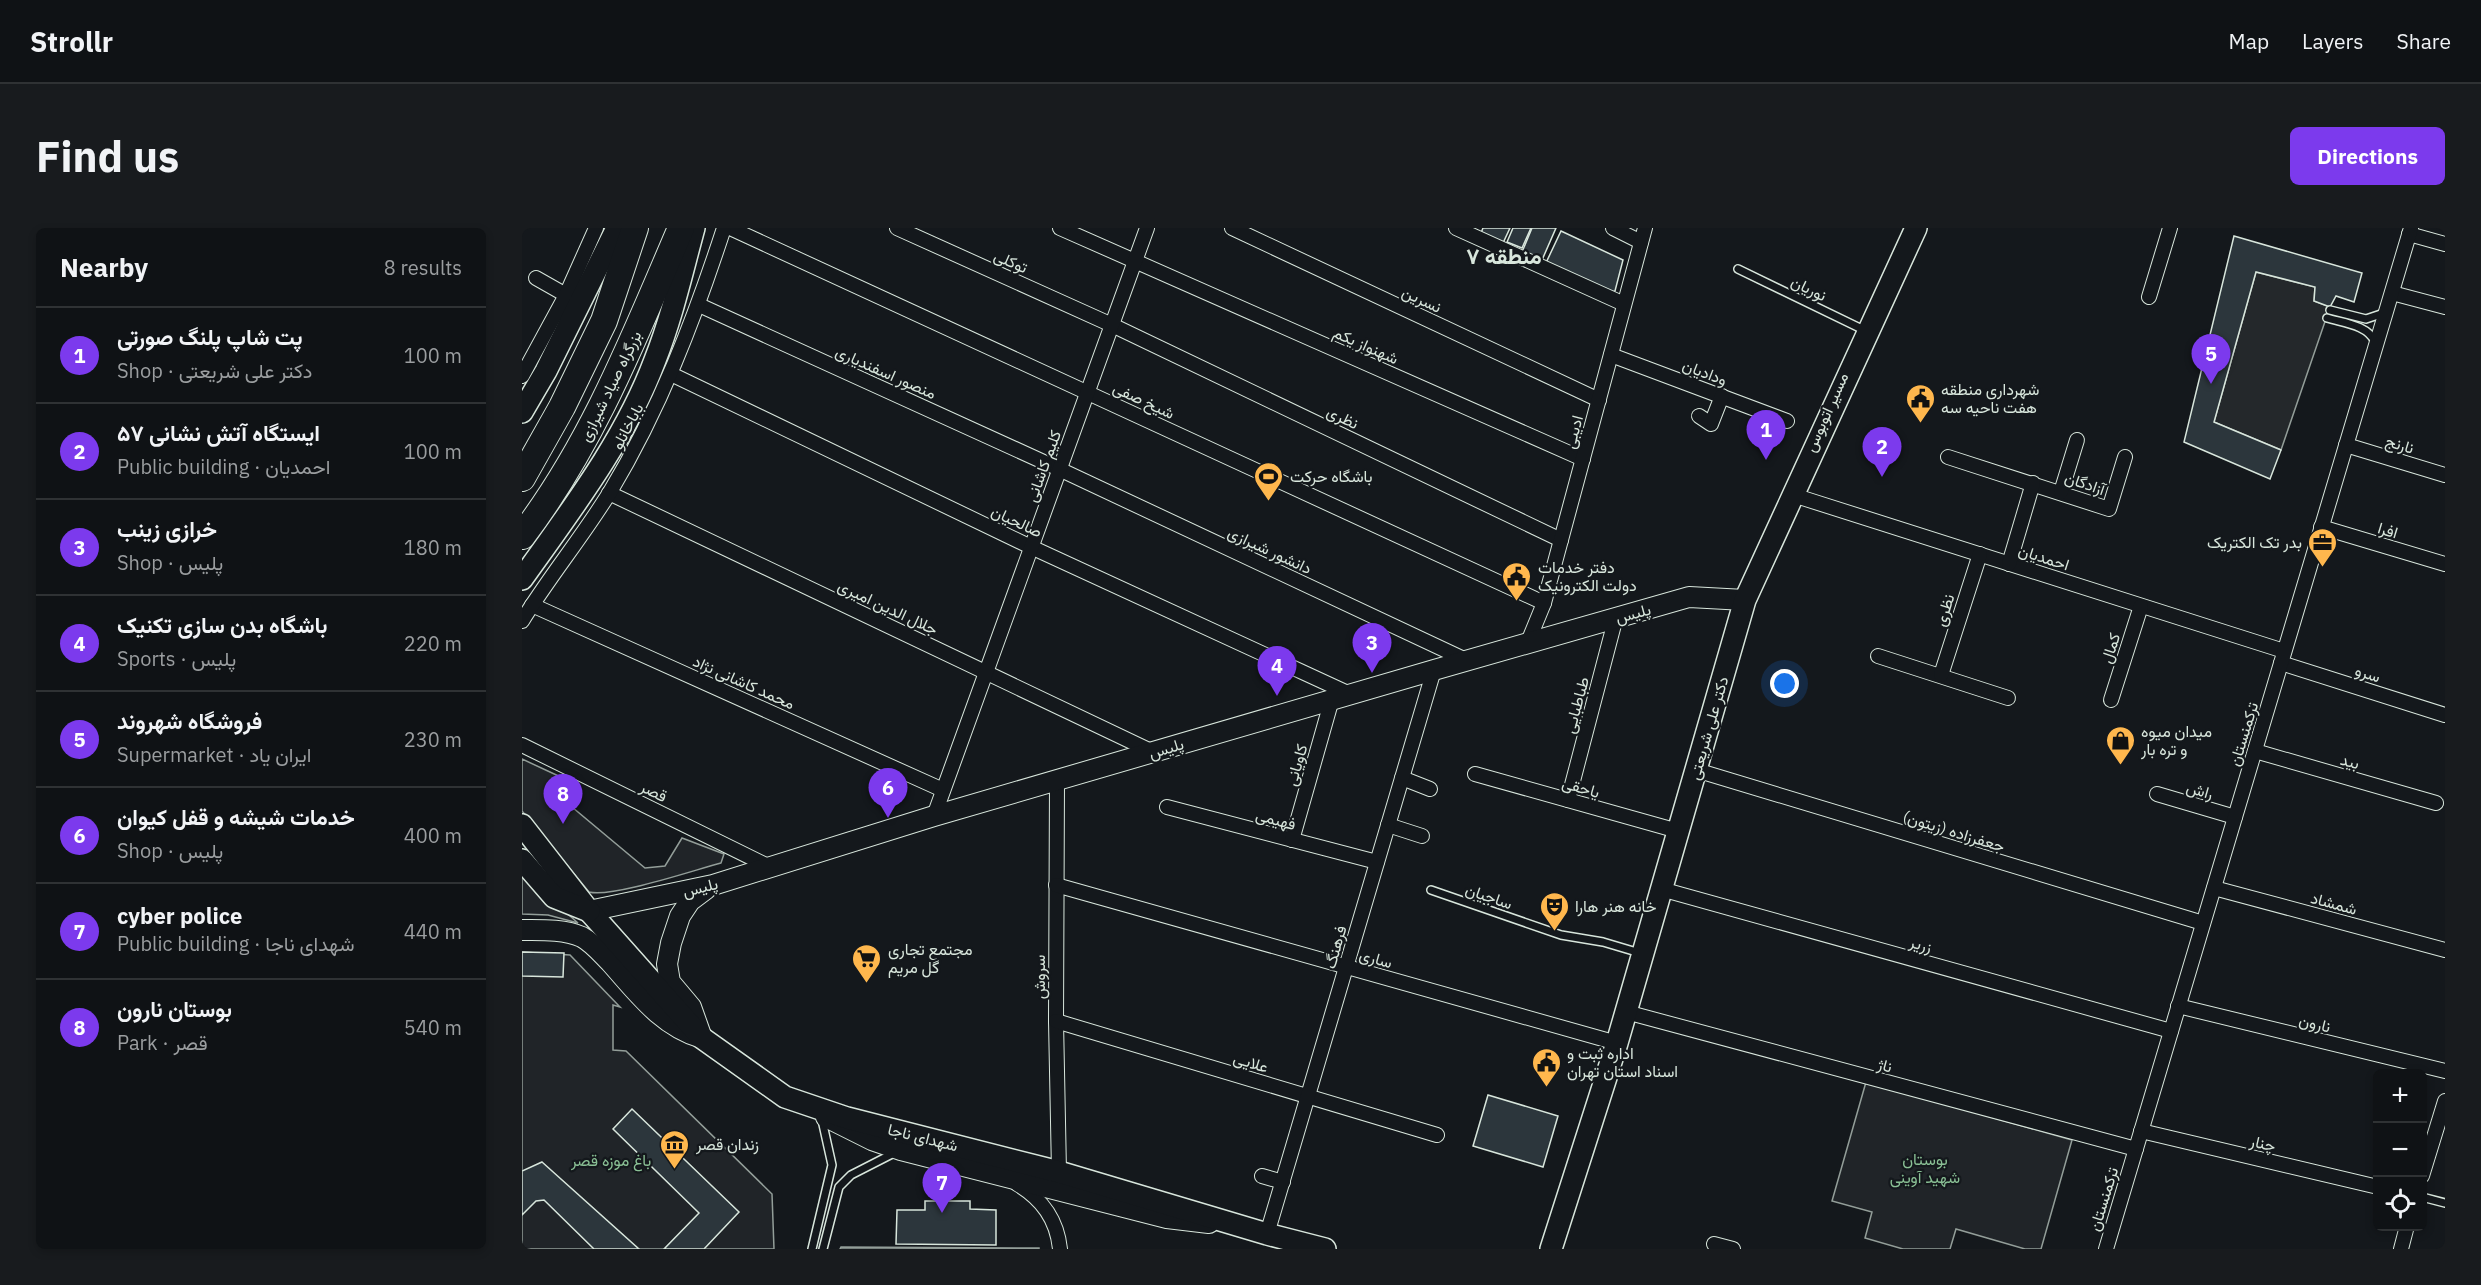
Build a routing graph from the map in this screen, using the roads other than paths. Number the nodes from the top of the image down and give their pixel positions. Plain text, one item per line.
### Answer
1 (596, 228) edge
2 (617, 228) edge
3 (635, 228) edge
4 (681, 228) edge
5 (694, 228) edge
6 (724, 228) edge
7 (730, 228) edge
8 (897, 228) edge
9 (1060, 228) edge
10 (1147, 228) edge
11 (1232, 228) edge
12 (1456, 228) edge
13 (1612, 228) edge
14 (1916, 228) edge
15 (1924, 228) edge
16 (2170, 228) edge
17 (2410, 231) edge
18 (1643, 235) edge
19 (2445, 244) edge
20 (1135, 261) junction
21 (1738, 269) dead end
22 (536, 278) dead end
23 (2392, 293) junction
24 (566, 295) junction
25 (2149, 297) dead end
26 (1624, 304) junction
27 (699, 305) junction
28 (2445, 307) edge
29 (2330, 310) dead end
30 (2386, 312) junction
31 (2327, 318) dead end
32 (1112, 325) junction
33 (1869, 332) junction
34 (2376, 344) junction
35 (1611, 355) junction
36 (671, 374) junction
37 (522, 376) edge
38 (1087, 393) junction
39 (1850, 393) dead end
40 (1722, 396) junction
41 (1599, 400) junction
42 (522, 412) edge
43 (1699, 416) dead end
44 (1787, 421) dead end
45 (2077, 440) dead end
46 (2346, 445) junction
47 (1948, 457) dead end
48 (2125, 457) dead end
49 (1582, 459) junction
50 (1059, 469) junction
51 (2445, 475) edge
52 (522, 478) edge
53 (2033, 483) junction
54 (2061, 492) junction
55 (609, 493) junction
56 (1800, 498) junction
57 (2322, 527) junction
58 (522, 536) edge
59 (1561, 540) junction
60 (1782, 540) dead end
61 (1032, 546) junction
62 (1980, 555) junction
63 (2009, 564) junction
64 (2445, 564) edge
65 (522, 579) edge
66 (1745, 600) junction
67 (1544, 603) junction
68 (532, 605) junction
69 (2141, 606) junction
70 (1616, 617) junction
71 (522, 621) edge
72 (1528, 642) junction
73 (1878, 656) dead end
74 (2283, 657) junction
75 (1466, 660) junction
76 (1434, 669) junction
77 (986, 672) junction
78 (1941, 675) junction
79 (1341, 697) junction
80 (2008, 698) dead end
81 (2111, 700) dead end
82 (2445, 715) edge
83 (522, 745) edge
84 (2255, 751) junction
85 (1153, 752) junction
86 (1696, 770) junction
87 (1475, 774) dead end
88 (1402, 778) junction
89 (1057, 782) junction
90 (1430, 789) dead end
91 (944, 790) junction
92 (2157, 794) dead end
93 (1568, 800) junction
94 (2436, 803) dead end
95 (1167, 807) dead end
96 (934, 816) junction
97 (2235, 817) junction
98 (522, 825) edge
99 (1388, 825) junction
100 (1678, 831) junction
101 (1422, 836) dead end
102 (1292, 840) junction
103 (522, 860) edge
104 (1377, 862) junction
105 (772, 868) junction
106 (713, 885) junction
107 (1056, 885) junction
108 (2214, 888) junction
109 (1661, 889) junction
110 (1431, 890) dead end
111 (589, 910) junction
112 (2203, 923) junction
113 (522, 930) edge
114 (2445, 950) edge
115 (1642, 954) junction
116 (1346, 967) junction
117 (2178, 1006) junction
118 (1626, 1012) junction
119 (1056, 1021) junction
120 (2171, 1031) junction
121 (702, 1038) junction
122 (1617, 1043) junction
123 (2445, 1071) edge
124 (1308, 1096) junction
125 (2445, 1101) edge
126 (812, 1110) junction
127 (2141, 1131) junction
128 (1437, 1135) dead end
129 (2136, 1149) junction
130 (901, 1150) junction
131 (2427, 1160) edge
132 (1059, 1172) junction
133 (1002, 1176) junction
134 (1262, 1176) dead end
135 (1283, 1182) junction
136 (2373, 1186) edge
137 (2427, 1198) edge
138 (2445, 1203) edge
139 (1245, 1227) junction
140 (2406, 1231) edge
141 (1267, 1234) junction
142 (1714, 1244) dead end
143 (812, 1249) edge
144 (822, 1249) edge
145 (1059, 1249) edge
146 (1325, 1249) edge
147 (1551, 1249) edge
148 (1733, 1249) edge
149 (2106, 1249) edge
150 (2401, 1249) edge

1 - 24 street
2 - 42 main road
3 - 52 highway, بزرگراه صیاد شیرازی
4 - 58 highway, بزرگراه صیاد شیرازی
5 - 65 main road
6 - 27 street, باباخانلو
7 - 38 street, شیخ صفی
8 - 32 street, توکلی
9 - 20 street, شهنواز یکم
10 - 20 street, کلیم کاشانی
11 - 41 street, نسرین
12 - 26 street
13 - 18 street
14 - 33 main road, دکتر علی شریعتی
15 - 39 lane, مسیر اتوبوس
16 - 25 street
17 - 19 street
17 - 23 street, ترکمنستان
18 - 26 street, ادیبی
20 - 32 street, کلیم کاشانی
20 - 49 street, شهنواز یکم
21 - 33 lane, نوریان
22 - 24 street
23 - 28 street
23 - 30 street, ترکمنستان
24 - 37 street
26 - 35 street, ادیبی
27 - 36 street, باباخانلو
27 - 50 street, منصور اسفندیاری
29 - 30 lane
30 - 34 street, ترکمنستان
31 - 34 lane
32 - 38 street, کلیم کاشانی
32 - 59 street, نظری
33 - 56 main road, دکتر علی شریعتی
34 - 46 street, ترکمنستان
35 - 40 street, ودادیان
35 - 41 street, ادیبی
36 - 55 street, باباخانلو
36 - 61 street, صالحیان
38 - 50 street, کلیم کاشانی
38 - 67 street, شیخ صفی
40 - 43 street
40 - 44 street, ودادیان
41 - 49 street, ادیبی
45 - 54 street
46 - 51 street, نارنج
46 - 57 street, ترکمنستان
47 - 53 street, آزادگان
48 - 54 street, آزادگان
49 - 59 street, ادیبی
50 - 61 street, کلیم کاشانی
50 - 75 street, دانشور شیرازی
53 - 54 street, آزادگان
53 - 63 street
55 - 68 street, باباخانلو
55 - 77 street, جلال الدین امیری
56 - 62 street, احمدیان
56 - 66 main road, دکتر علی شریعتی
57 - 64 street, افرا
57 - 74 street, ترکمنستان
59 - 67 street, ادیبی
60 - 66 lane
61 - 77 street, کلیم کاشانی
61 - 79 street, صالحیان
62 - 63 street, احمدیان
62 - 78 street, نظری
63 - 69 street, احمدیان
66 - 70 main road, پلیس
66 - 86 main road, دکتر علی شریعتی
67 - 72 street, ادیبی
68 - 71 street, باباخانلو
68 - 91 street, محمد کاشانی نژاد
69 - 74 street, احمدیان
69 - 81 street, کمال
70 - 72 main road, پلیس
70 - 93 street, طباطبایی
72 - 75 main road, پلیس
73 - 78 street
74 - 82 street, سرو
74 - 84 street, ترکمنستان
75 - 76 main road, پلیس
76 - 79 main road, پلیس
76 - 88 street, فرهنگ
77 - 85 street, جلال الدین امیری
77 - 91 street, کلیم کاشانی
78 - 80 street
79 - 85 main road, پلیس
79 - 102 street, کاویانی
83 - 105 street, قصر
84 - 94 street, بید
84 - 97 street, ترکمنستان
85 - 89 main road, پلیس
86 - 100 main road, دکتر علی شریعتی
86 - 112 street, جعفرزاده (زیتون)
87 - 93 street, یاحقی
88 - 90 street
88 - 99 street, فرهنگ
89 - 96 main road, پلیس
89 - 107 street, سروش
91 - 96 street, کلیم کاشانی
92 - 97 street, راش
93 - 100 street, یاحقی
95 - 102 street, فهیمی
96 - 105 main road, پلیس
97 - 108 street, ترکمنستان
98 - 111 main road, شهدای ناجا
99 - 101 street
99 - 104 street, فرهنگ
100 - 109 main road, دکتر علی شریعتی
102 - 104 street, فهیمی
103 - 111 main road
104 - 116 street, فرهنگ
105 - 106 main road, پلیس
106 - 111 main road, پلیس
106 - 121 main road
107 - 116 street, ساری
107 - 119 street, سروش
108 - 112 street, ترکمنستان
108 - 114 street, شمشاد
109 - 115 main road, دکتر علی شریعتی
109 - 120 street, زریر
110 - 115 lane, ساجیان
111 - 121 main road, شهدای ناجا
112 - 117 street, ترکمنستان
113 - 121 main road
115 - 118 main road, دکتر علی شریعتی
116 - 122 street, ساری
116 - 124 street, فرهنگ
117 - 120 street, ترکمنستان
117 - 123 street, نارون
118 - 122 main road, دکتر علی شریعتی
118 - 129 street, ناژ
119 - 124 street, علایی
119 - 132 street, سروش
120 - 127 street, ترکمنستان
121 - 126 main road, شهدای ناجا
122 - 147 main road, دکتر علی شریعتی
124 - 128 street, علایی
124 - 135 street, فرهنگ
125 - 131 street
126 - 130 main road
126 - 132 main road, شهدای ناجا
126 - 143 lane
127 - 129 street, ترکمنستان
127 - 136 street, چنار
129 - 149 street, ترکمنستان
130 - 133 main road
130 - 144 lane
132 - 139 main road, شهدای ناجا
133 - 139 main road
133 - 145 street
134 - 135 street
135 - 141 street, فرهنگ
137 - 138 lane
139 - 141 main road, شهدای ناجا
140 - 150 street
141 - 146 main road, شهدای ناجا
142 - 148 street

